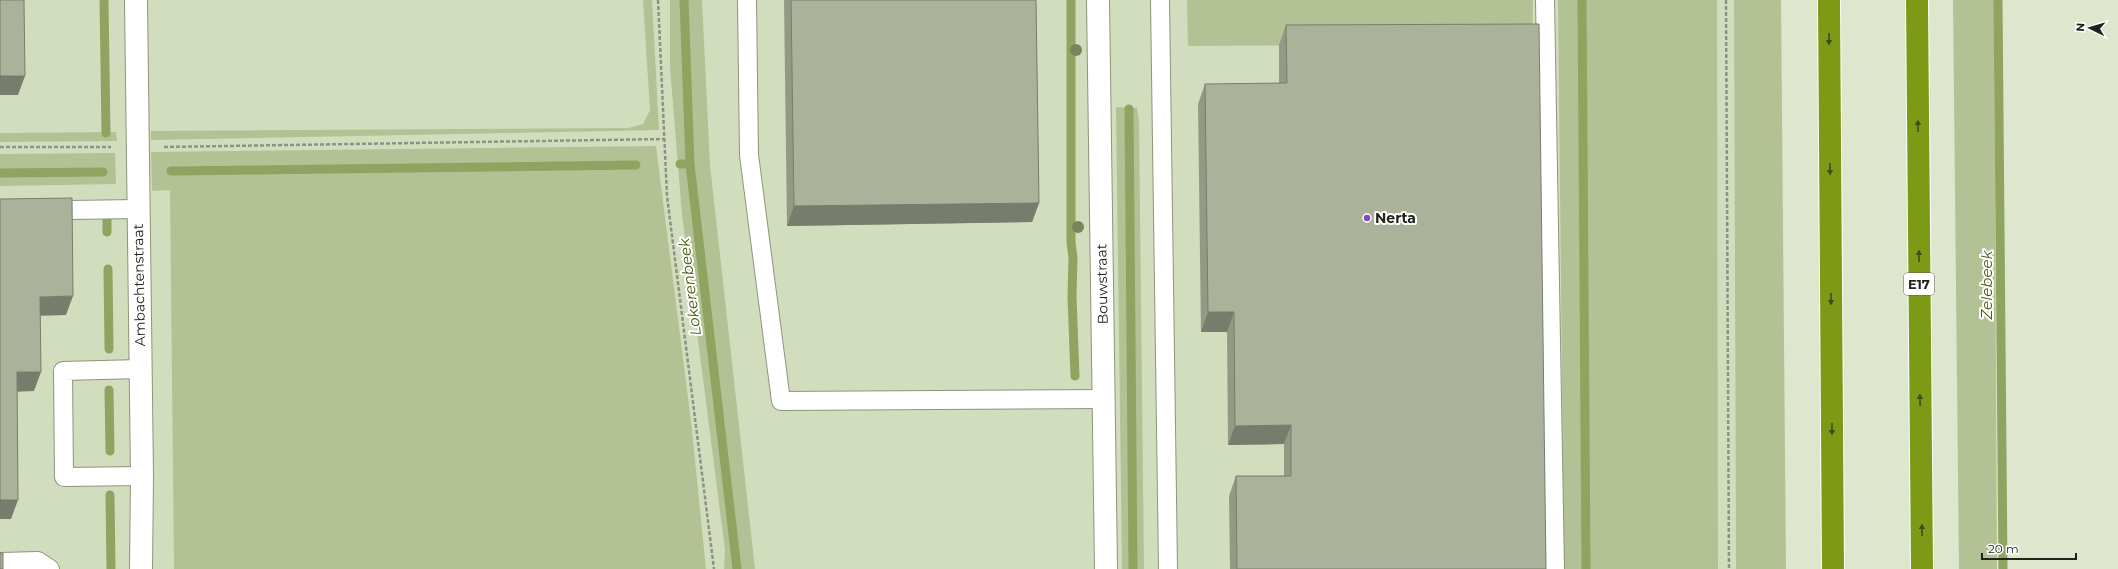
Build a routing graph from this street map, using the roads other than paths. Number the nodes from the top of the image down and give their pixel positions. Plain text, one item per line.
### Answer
1 (136, 0) edge
2 (747, 0) edge
3 (1098, 0) edge
4 (1160, 0) edge
5 (1545, 0) edge
6 (1829, 0) edge
7 (1917, 0) edge
8 (138, 209) junction
9 (0, 211) edge
10 (140, 369) junction
11 (1104, 399) junction
12 (142, 476) junction
13 (0, 562) edge
14 (50, 569) edge
15 (141, 569) edge
16 (1106, 569) edge
17 (1168, 569) edge
18 (1555, 569) edge
19 (1833, 569) edge
20 (1922, 569) edge

1 - 8 street, Ambachtenstraat
2 - 11 lane
3 - 11 street, Bouwstraat
4 - 17 lane
5 - 18 lane
6 -> 19 highway
20 -> 7 highway, E17
8 - 9 lane
8 - 10 street, Ambachtenstraat
10 - 12 street, Ambachtenstraat
10 - 12 lane
11 - 16 street, Bouwstraat
12 - 15 street, Ambachtenstraat
13 - 14 lane

